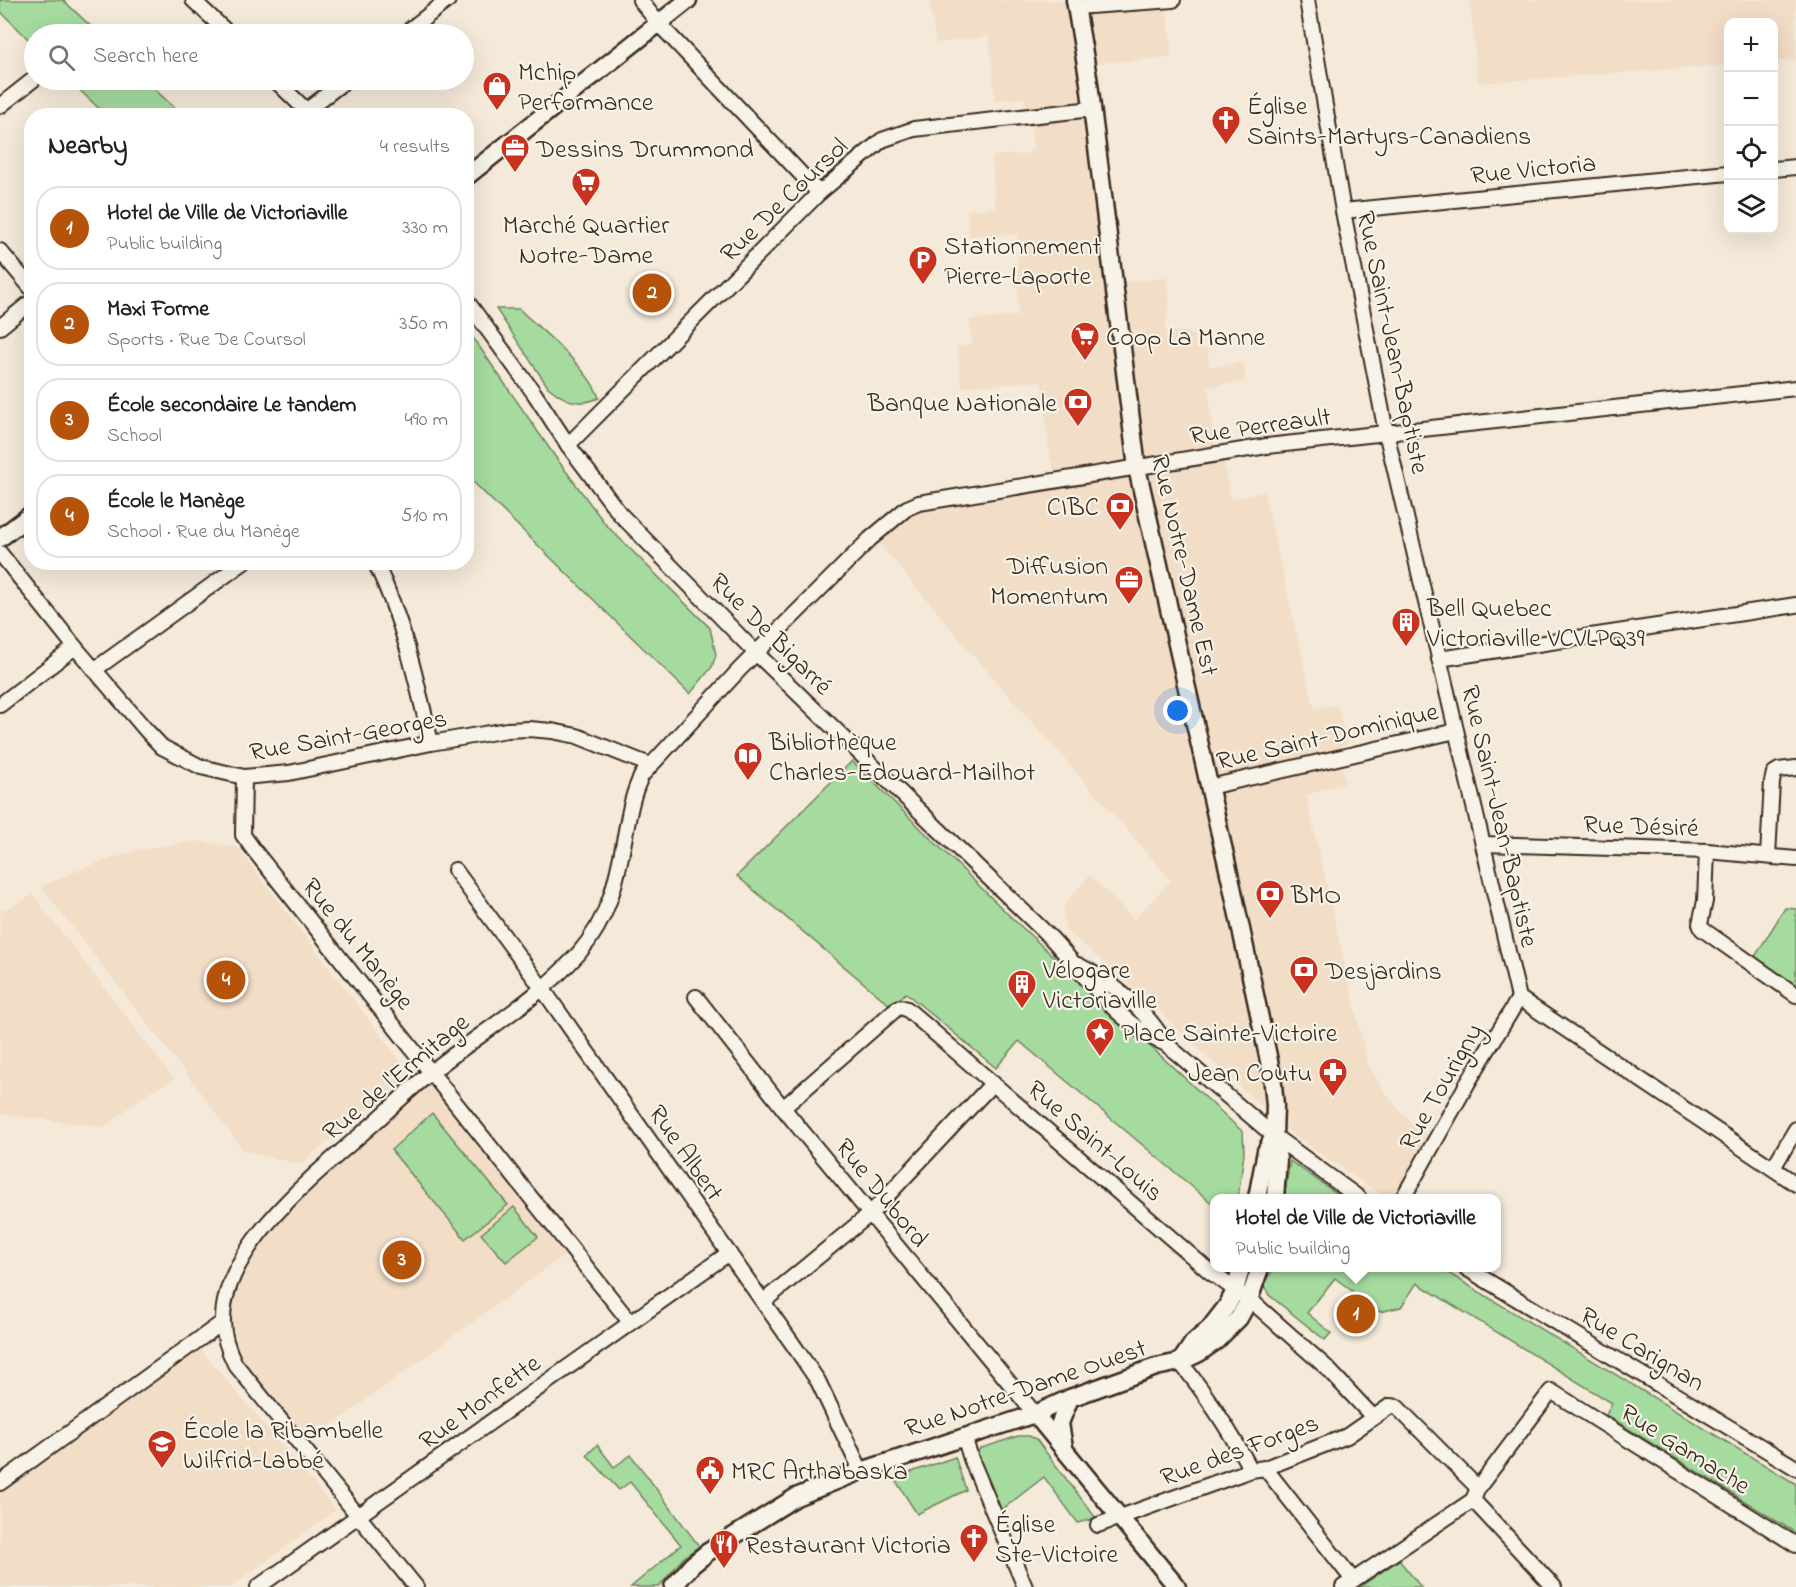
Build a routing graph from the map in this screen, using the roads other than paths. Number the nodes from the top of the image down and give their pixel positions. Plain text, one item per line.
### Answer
1 (448, 0) edge
2 (640, 0) edge
3 (688, 0) edge
4 (1173, 0) edge
5 (1307, 0) edge
6 (203, 3) edge
7 (1076, 3) edge
8 (658, 23) junction
9 (221, 24) edge
10 (417, 24) edge
11 (24, 87) edge
12 (286, 90) edge
13 (335, 90) edge
14 (0, 106) edge
15 (305, 108) edge
16 (315, 108) edge
17 (1092, 109) junction
18 (1796, 167) edge
19 (1778, 169) edge
20 (474, 171) edge
21 (1724, 173) edge
22 (819, 193) junction
23 (1343, 211) junction
24 (0, 251) edge
25 (24, 280) edge
26 (24, 308) edge
27 (474, 311) edge
28 (0, 327) edge
29 (1796, 388) edge
30 (1386, 432) junction
31 (568, 445) junction
32 (1137, 468) junction
33 (24, 519) edge
34 (0, 538) edge
35 (0, 553) edge
36 (233, 570) edge
37 (379, 570) edge
38 (1796, 605) edge
39 (75, 647) junction
40 (756, 653) junction
41 (1439, 659) junction
42 (94, 670) junction
43 (0, 705) edge
44 (1456, 731) junction
45 (431, 743) junction
46 (650, 765) junction
47 (1796, 768) edge
48 (244, 777) junction
49 (1209, 787) junction
50 (1483, 844) junction
51 (1707, 851) junction
52 (1768, 856) junction
53 (1796, 859) edge
54 (456, 870) dead end
55 (542, 988) junction
56 (1796, 995) edge
57 (696, 997) dead end
58 (1519, 998) junction
59 (432, 1072) junction
60 (993, 1083) junction
61 (783, 1108) junction
62 (1796, 1130) edge
63 (1274, 1136) junction
64 (1773, 1168) junction
65 (1796, 1184) edge
66 (1258, 1194) edge
67 (1275, 1194) edge
68 (1354, 1194) edge
69 (1405, 1194) edge
70 (870, 1214) junction
71 (729, 1253) junction
72 (1210, 1268) edge
73 (1215, 1272) edge
74 (1241, 1272) edge
75 (1259, 1272) edge
76 (1473, 1272) edge
77 (1242, 1295) junction
78 (764, 1301) junction
79 (222, 1322) junction
80 (630, 1322) junction
81 (1180, 1362) junction
82 (1070, 1398) junction
83 (1035, 1414) junction
84 (1373, 1417) junction
85 (964, 1436) junction
86 (1064, 1449) junction
87 (1796, 1468) edge
88 (1258, 1469) junction
89 (861, 1471) junction
90 (0, 1483) edge
91 (1476, 1494) junction
92 (1119, 1516) junction
93 (358, 1517) junction
94 (1098, 1525) dead end
95 (1796, 1545) edge
96 (1348, 1583) edge
97 (258, 1587) edge
98 (416, 1587) edge
99 (673, 1587) edge
100 (1025, 1587) edge
101 (1177, 1587) edge
102 (1554, 1587) edge

1 - 10 street
2 - 8 street
3 - 8 street
4 - 7 street
5 - 23 street, Rue Saint-Jean-Baptiste
6 - 9 street
7 - 17 street, Rue Notre-Dame Est
8 - 20 street
8 - 22 street
11 - 14 street
12 - 15 street
13 - 16 street
17 - 22 street, Rue De Coursol
17 - 32 street, Rue Notre-Dame Est
18 - 19 street
21 - 23 street, Rue Victoria
22 - 31 street, Rue De Coursol
23 - 30 street, Rue Saint-Jean-Baptiste
24 - 25 street
26 - 28 street
27 - 31 street, Rue De Bigarré
29 - 30 street, Rue Perreault
30 - 32 street, Rue Perreault
30 - 41 street, Rue Saint-Jean-Baptiste
31 - 40 street, Rue De Bigarré
32 - 40 street, Rue Perreault
32 - 49 street, Rue Notre-Dame Est
33 - 34 street
35 - 39 street, Rue Saint-Georges
36 - 42 street
37 - 45 street
38 - 41 street
39 - 42 street, Rue Saint-Georges
39 - 43 street
40 - 46 street, Rue de l'Ermitage
40 - 63 street, Rue De Bigarré
41 - 44 street, Rue Saint-Jean-Baptiste
42 - 48 street, Rue Saint-Georges
44 - 49 street, Rue Saint-Dominique
44 - 50 street, Rue Saint-Jean-Baptiste
45 - 46 street, Rue Saint-Georges
45 - 48 street, Rue Saint-Georges
46 - 55 street, Rue de l'Ermitage
47 - 52 street
48 - 59 street, Rue du Manège
49 - 63 street, Rue Notre-Dame Est
50 - 51 street, Rue Désiré
50 - 58 street, Rue Saint-Jean-Baptiste
51 - 52 street, Rue Désiré
51 - 56 street
52 - 53 street, Rue Désiré
54 - 55 street, Rue Albert
55 - 59 street, Rue de l'Ermitage
55 - 71 street, Rue Albert
57 - 61 street, Rue Dubord
58 - 64 street
58 - 69 street, Rue Tourigny
59 - 79 street, Rue de l'Ermitage
59 - 80 street, Rue du Manège
60 - 61 street, Rue Saint-Louis
60 - 70 street
60 - 72 street, Rue Saint-Louis
61 - 70 street, Rue Dubord
62 - 64 street
63 - 66 street
63 - 67 street
63 - 68 street
64 - 65 street
70 - 78 street
70 - 83 street, Rue Dubord
71 - 78 street, Rue Albert
71 - 80 street, Rue Monfette
73 - 77 street, Rue Saint-Louis
74 - 77 street, Rue Notre-Dame Ouest
75 - 77 street, Rue Notre-Dame Ouest
76 - 87 street, Rue Carignan
77 - 81 street, Rue Notre-Dame Ouest
77 - 84 street, Rue Saint-Louis
78 - 89 street, Rue Albert
79 - 90 street
79 - 93 street
80 - 93 street, Rue Monfette
81 - 82 street, Rue Notre-Dame Ouest
81 - 88 street
82 - 83 street, Rue Notre-Dame Ouest
82 - 86 street
83 - 85 street, Rue Notre-Dame Ouest
83 - 86 street
84 - 88 street, Rue des Forges
84 - 91 street, Rue des Forges
85 - 89 street, Rue Notre-Dame Ouest
85 - 100 street
86 - 92 street
88 - 92 street, Rue des Forges
88 - 96 street
89 - 99 street, Rue Notre-Dame Ouest
91 - 95 street, Rue Gamache
91 - 96 street
91 - 102 street
92 - 94 street, Rue des Forges
92 - 101 street
93 - 97 street, Rue Monfette
93 - 98 street

